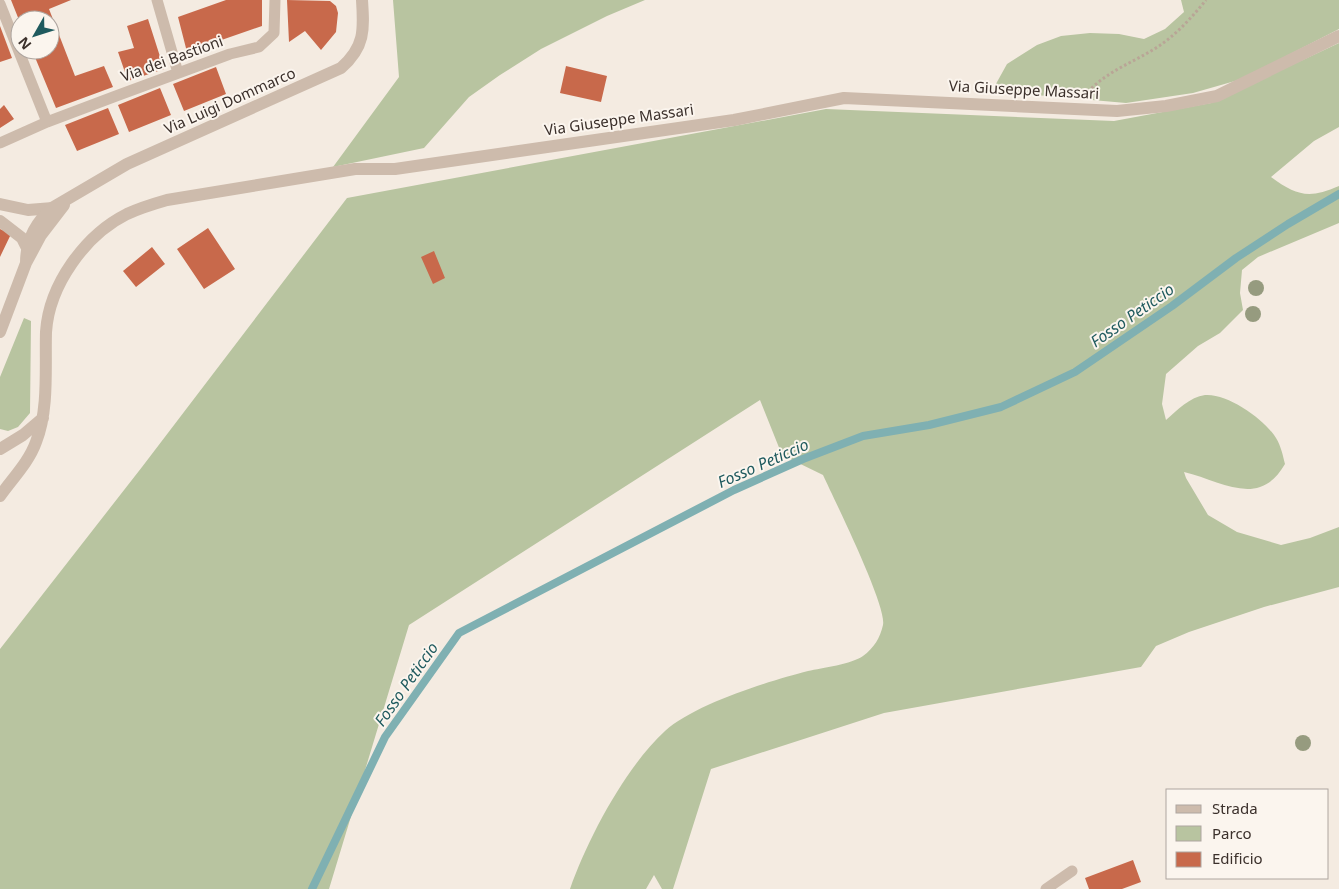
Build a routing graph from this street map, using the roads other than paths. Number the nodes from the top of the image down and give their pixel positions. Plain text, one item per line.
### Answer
1 (157, 0) edge
2 (275, 0) edge
3 (362, 0) edge
4 (0, 4) edge
5 (1339, 36) edge
6 (178, 73) junction
7 (47, 122) junction
8 (0, 143) edge
9 (67, 201) junction
10 (0, 204) edge
11 (54, 208) junction
12 (0, 221) edge
13 (26, 246) junction
14 (26, 263) junction
15 (0, 332) edge
16 (42, 418) junction
17 (0, 449) edge
18 (0, 496) edge
19 (1072, 871) dead end
20 (1046, 889) edge

1 - 6 lane
2 - 6 lane, Via dei Bastioni
3 - 9 street, Via Luigi Dommarco
4 - 7 lane
5 - 16 street, Via Giuseppe Massari
6 - 7 lane, Via dei Bastioni
7 - 8 lane, Via dei Bastioni
9 - 11 street, Via Luigi Dommarco
9 - 14 street, Via Luigi Dommarco
10 - 11 street
11 - 13 street, Via Luigi Dommarco
12 - 13 street
13 - 14 street, Via Luigi Dommarco
14 - 15 street, Via Luigi Dommarco
16 - 17 street
16 - 18 street, Via Giuseppe Massari
19 - 20 lane

